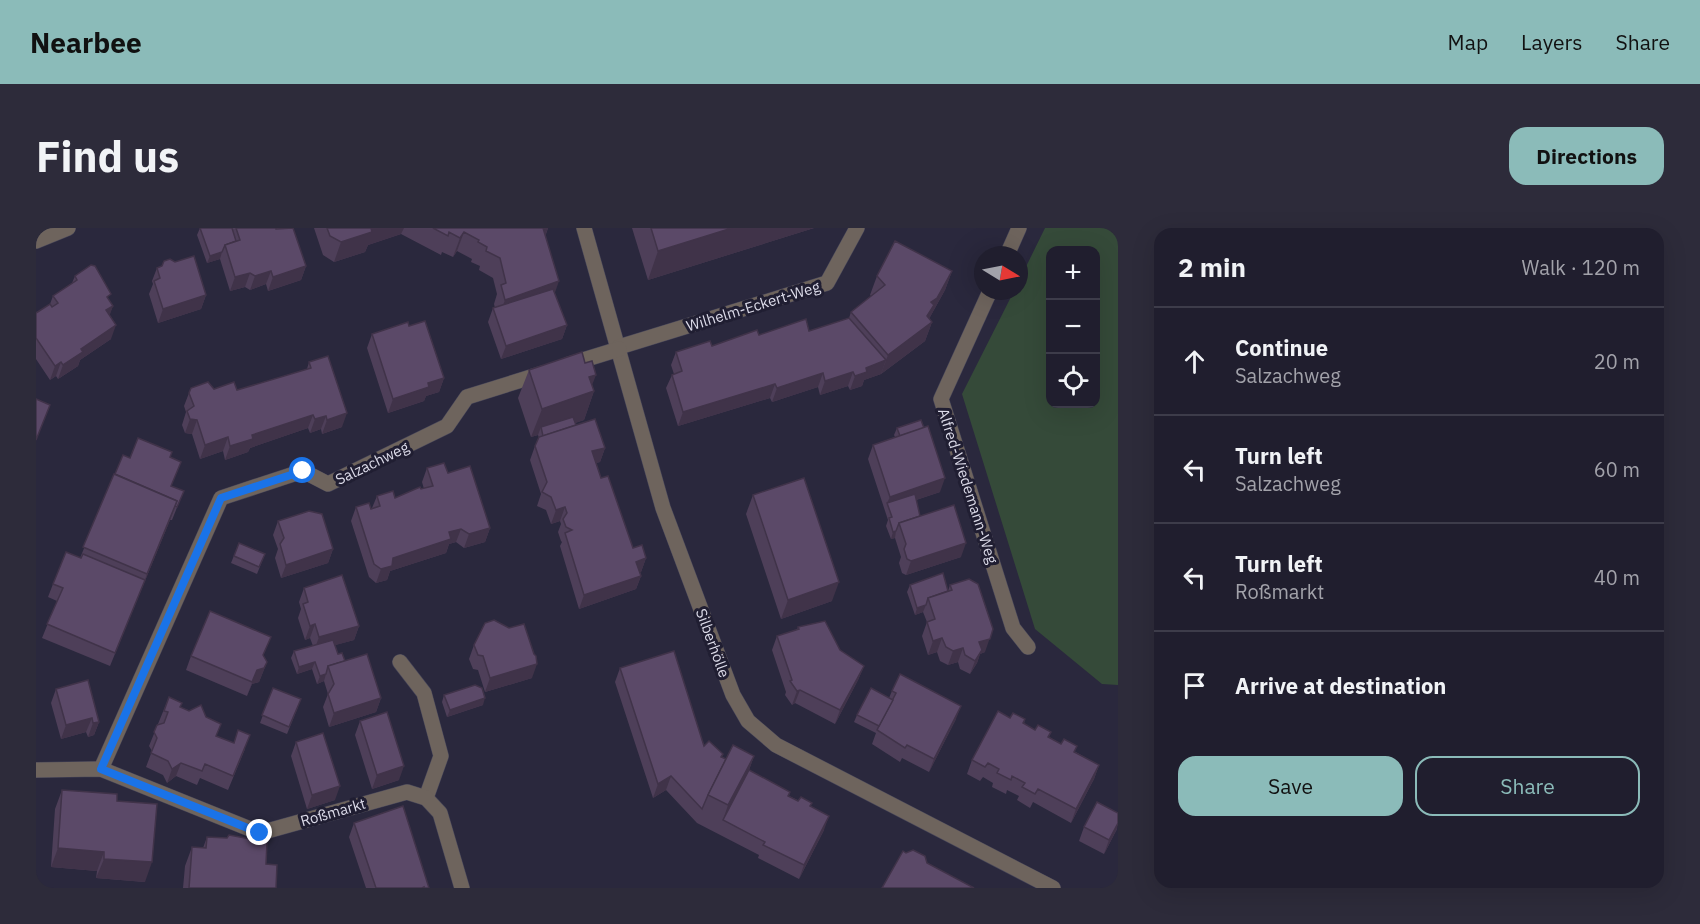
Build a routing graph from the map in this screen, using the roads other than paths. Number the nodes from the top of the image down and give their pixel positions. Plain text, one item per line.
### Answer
1 (68, 228) edge
2 (584, 228) edge
3 (857, 228) edge
4 (1019, 228) edge
5 (36, 241) edge
6 (1011, 246) edge
7 (986, 300) edge
8 (619, 348) junction
9 (1028, 647) dead end
10 (400, 662) dead end
11 (101, 769) junction
12 (36, 770) edge
13 (426, 798) junction
14 (462, 888) edge
15 (1053, 888) edge

1 - 5 street
2 - 8 street, Silberhölle
3 - 8 street, Wilhelm-Eckert-Weg
4 - 6 street
7 - 9 street, Alfred-Wiedemann-Weg
8 - 11 street, Salzachweg
8 - 15 street, Silberhölle
10 - 13 street
11 - 12 street, Roßmarkt
11 - 13 street, Roßmarkt
13 - 14 street

